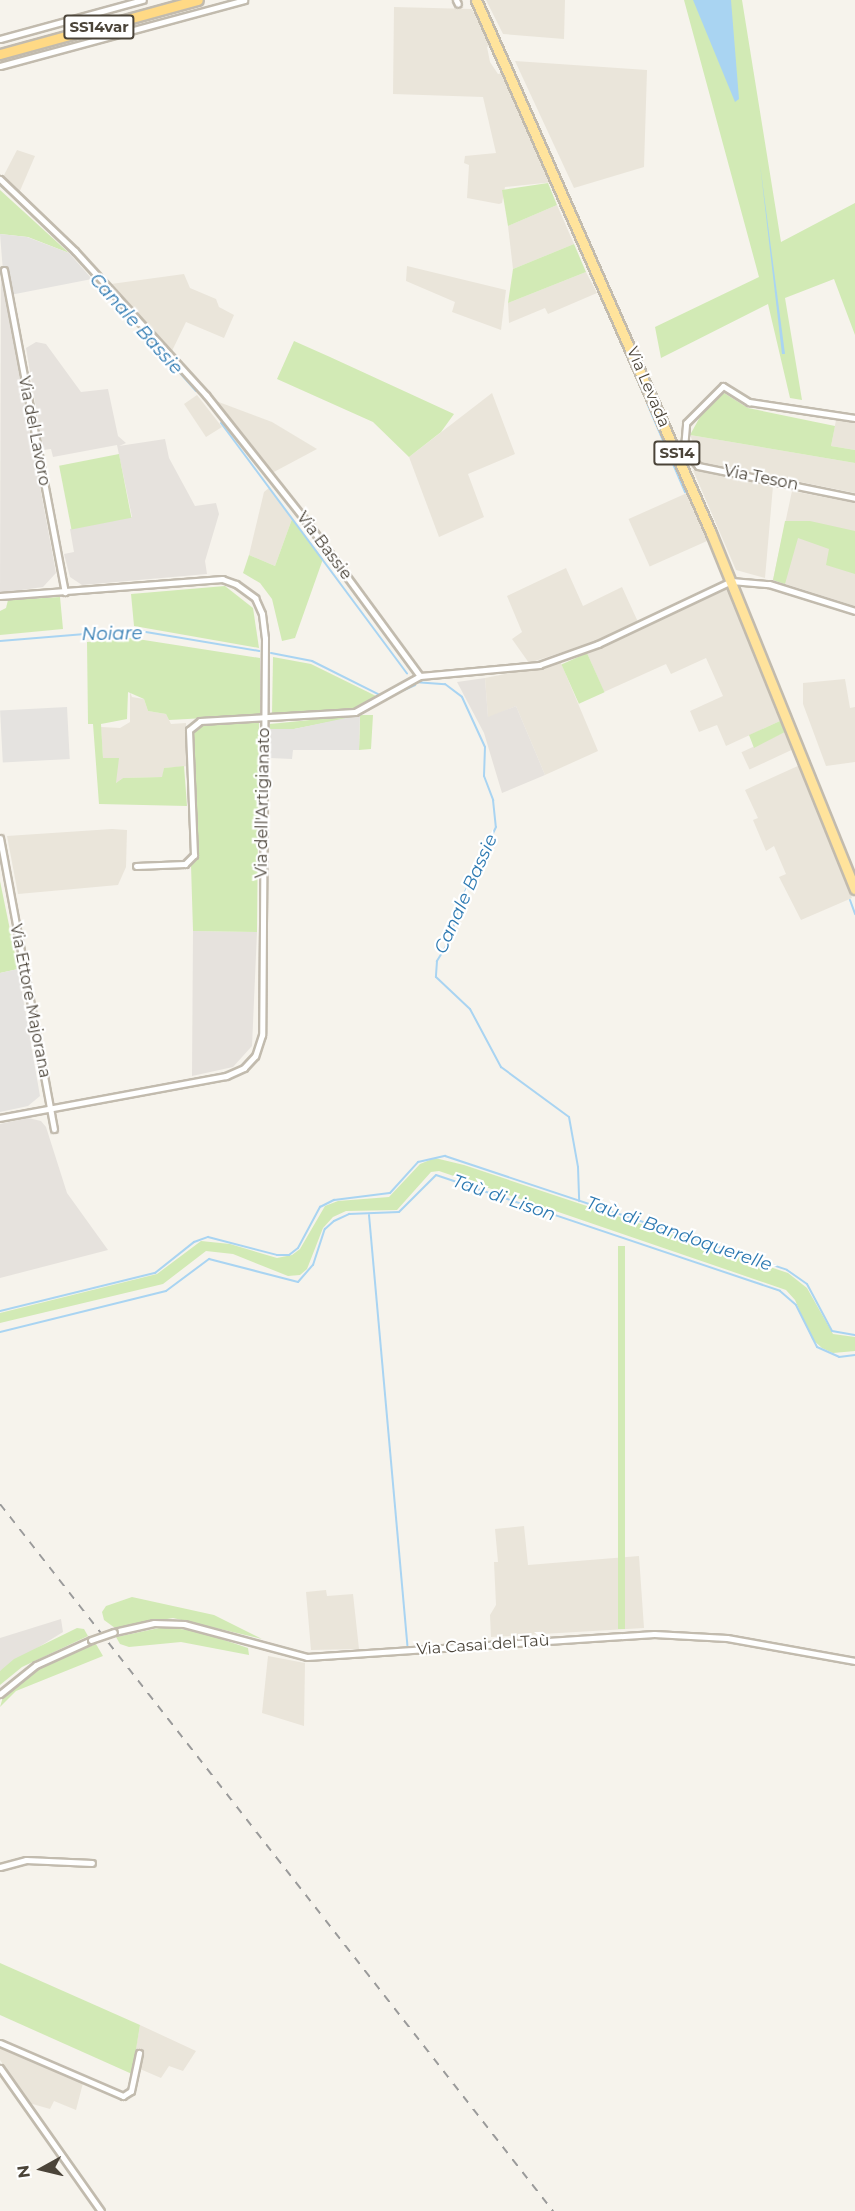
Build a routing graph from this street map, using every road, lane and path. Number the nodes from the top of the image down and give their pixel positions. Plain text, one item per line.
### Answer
1 (143, 0) edge
2 (198, 0) edge
3 (244, 0) edge
4 (476, 0) edge
5 (0, 39) edge
6 (0, 54) edge
7 (0, 66) edge
8 (0, 179) edge
9 (4, 270) dead end
10 (855, 418) edge
11 (680, 449) junction
12 (855, 498) edge
13 (731, 581) junction
14 (65, 592) junction
15 (0, 596) edge
16 (855, 611) edge
17 (420, 676) junction
18 (265, 720) junction
19 (0, 838) edge
20 (136, 866) dead end
21 (855, 889) edge
22 (51, 1108) junction
23 (0, 1118) edge
24 (54, 1129) dead end
25 (855, 1661) edge
26 (0, 1694) edge
27 (92, 1863) dead end
28 (0, 1867) edge
29 (0, 2043) edge
30 (139, 2053) dead end
31 (0, 2068) edge
32 (101, 2211) edge

1 - 5 street
2 - 6 highway, SS14var
3 - 7 street
4 - 11 main road, Via Levada / SS14
8 - 17 street, Via Bassie
9 - 14 street, Via del Lavoro
10 - 11 street
11 - 12 street, Via Teson
11 - 13 main road, Via Levada / SS14
13 - 16 street
13 - 17 street
13 - 21 main road, Via Levada / SS14
14 - 15 street, Via dell'Artigianato
14 - 18 street, Via dell'Artigianato
17 - 18 street
18 - 20 street
18 - 22 street, Via dell'Artigianato
19 - 22 street, Via Ettore Majorana
22 - 23 street, Via dell'Artigianato
22 - 24 street, Via Ettore Majorana
25 - 26 street, Via Casai del Taù, bridge
27 - 28 street
29 - 30 street
31 - 32 street

